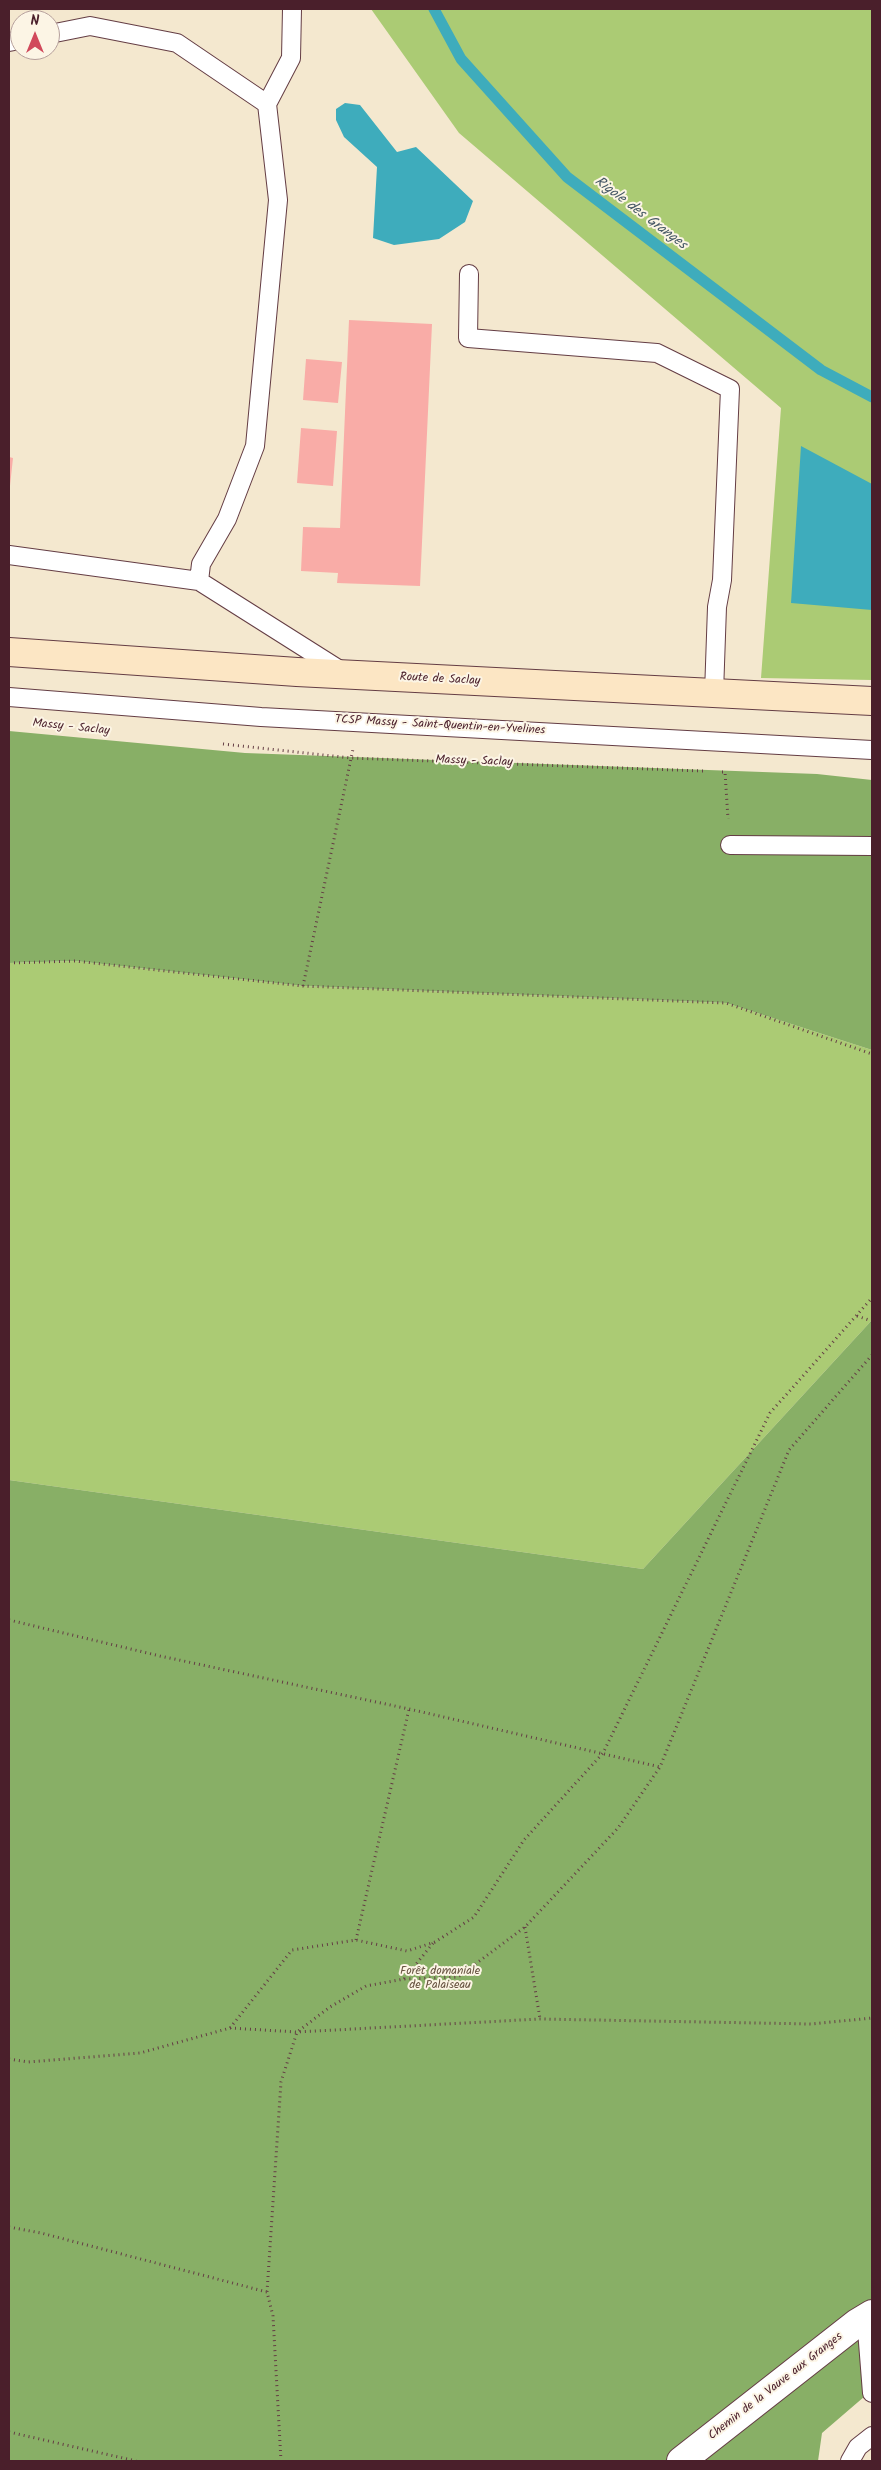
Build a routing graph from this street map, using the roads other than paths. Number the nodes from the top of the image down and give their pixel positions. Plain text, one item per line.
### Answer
1 (292, 9) edge
2 (60, 32) edge
3 (267, 104) junction
4 (469, 274) dead end
5 (9, 555) edge
6 (199, 581) junction
7 (9, 646) edge
8 (9, 652) edge
9 (45, 656) junction
10 (348, 675) junction
11 (714, 693) junction
12 (9, 697) edge
13 (872, 701) edge
14 (872, 750) edge
15 (730, 845) road end
16 (872, 846) edge
17 (869, 2316) edge
18 (872, 2392) edge
19 (872, 2436) edge
20 (681, 2461) edge
21 (850, 2461) edge

1 - 3 lane
2 - 3 lane
3 - 6 lane
4 - 11 lane
5 - 6 lane
6 - 10 lane
7 - 9 main road
8 - 9 main road, Route de Saclay
9 - 10 main road, Route de Saclay
10 - 11 main road, Route de Saclay
11 - 13 main road, Route de Saclay
12 - 14 lane, TCSP Massy - Saint-Quentin-en-Yvelines
15 - 16 lane
17 - 18 lane
17 - 20 street, Chemin de la Vauve aux Granges
19 - 21 lane

